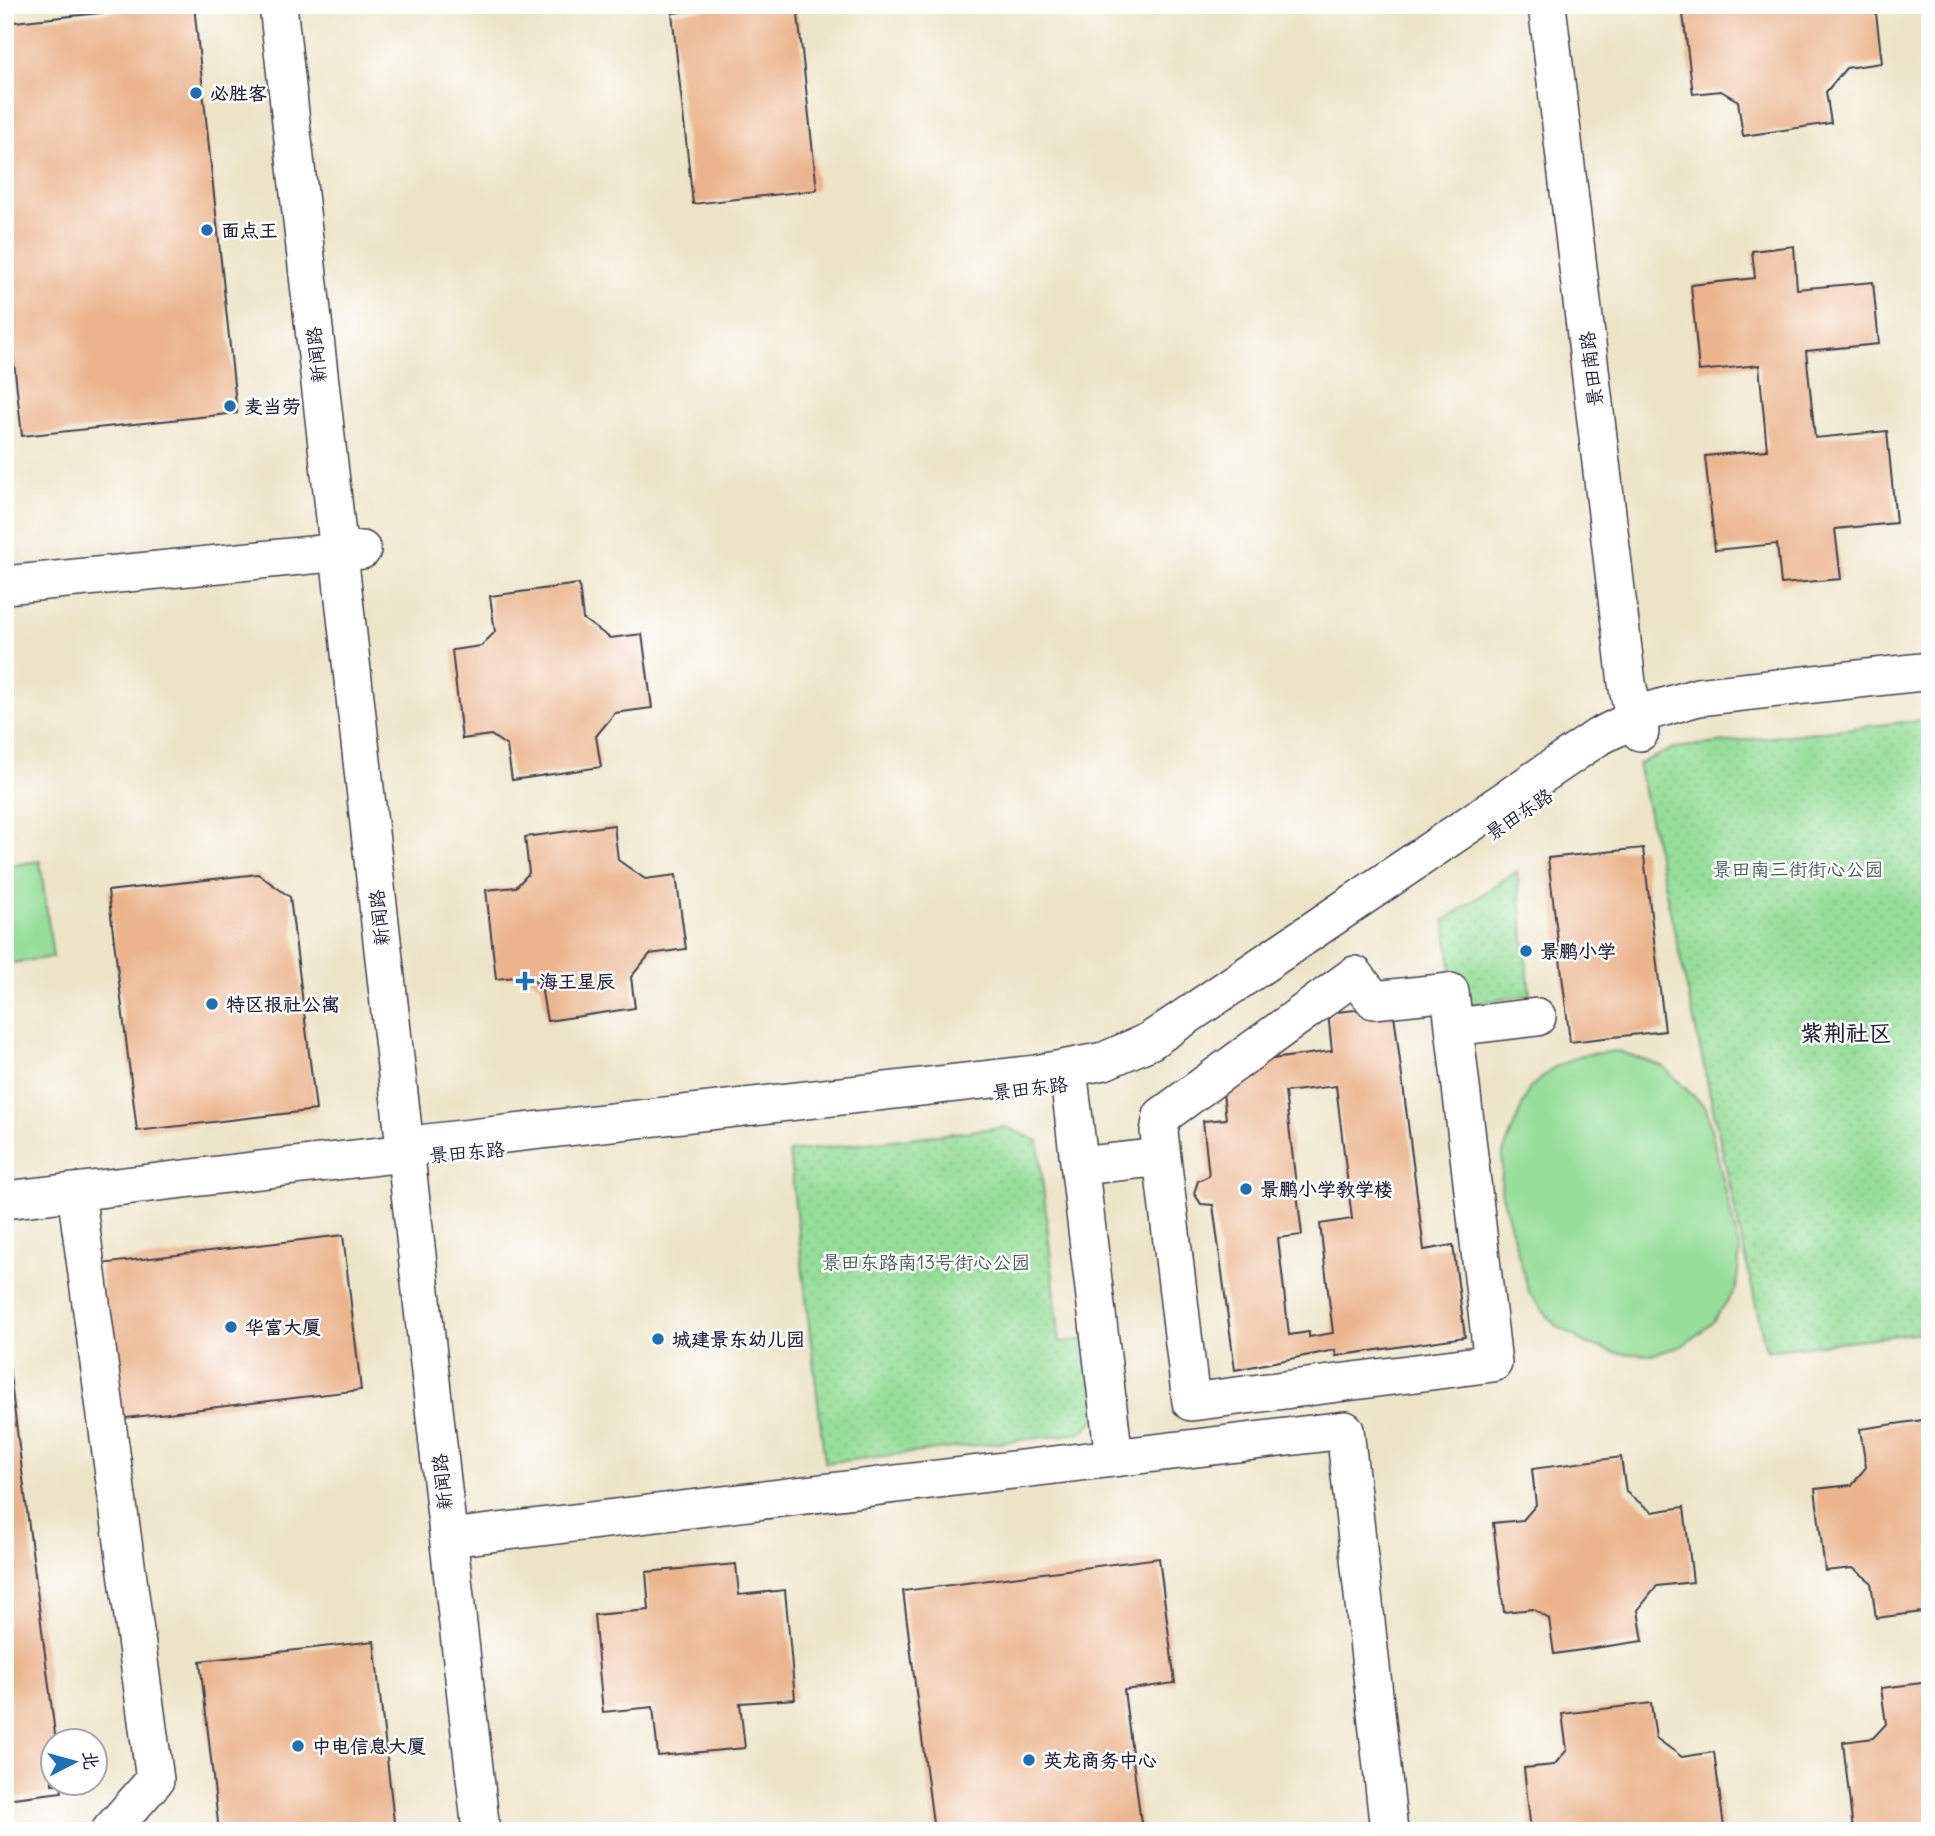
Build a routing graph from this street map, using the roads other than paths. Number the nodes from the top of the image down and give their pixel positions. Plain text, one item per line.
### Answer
1 (278, 5) edge
2 (302, 5) edge
3 (1547, 5) edge
4 (350, 551) junction
5 (5, 584) edge
6 (1930, 671) edge
7 (1930, 686) edge
8 (1637, 725) junction
9 (1537, 1017) dead end
10 (1454, 1027) junction
11 (1069, 1076) junction
12 (420, 1151) junction
13 (1162, 1157) junction
14 (1080, 1166) junction
15 (76, 1192) junction
16 (5, 1200) edge
17 (1114, 1458) junction
18 (459, 1537) junction
19 (110, 1831) edge
20 (481, 1831) edge
21 (503, 1831) edge
22 (1390, 1831) edge

1 - 4 street, 新闻路
2 - 4 street, 新闻路
3 - 8 street, 景田南路
4 - 5 street
4 - 12 street, 新闻路
6 - 8 street, 景田东路
7 - 8 street, 景田东路
8 - 11 street, 景田东路
9 - 10 street
10 - 13 street
10 - 13 street
11 - 12 street, 景田东路
11 - 14 street
12 - 15 street, 景田东路
12 - 18 street, 新闻路
13 - 14 street
14 - 17 street
15 - 16 street, 景田东路
15 - 19 street
17 - 18 street
17 - 22 street
18 - 20 street, 新闻路
18 - 21 street, 新闻路

